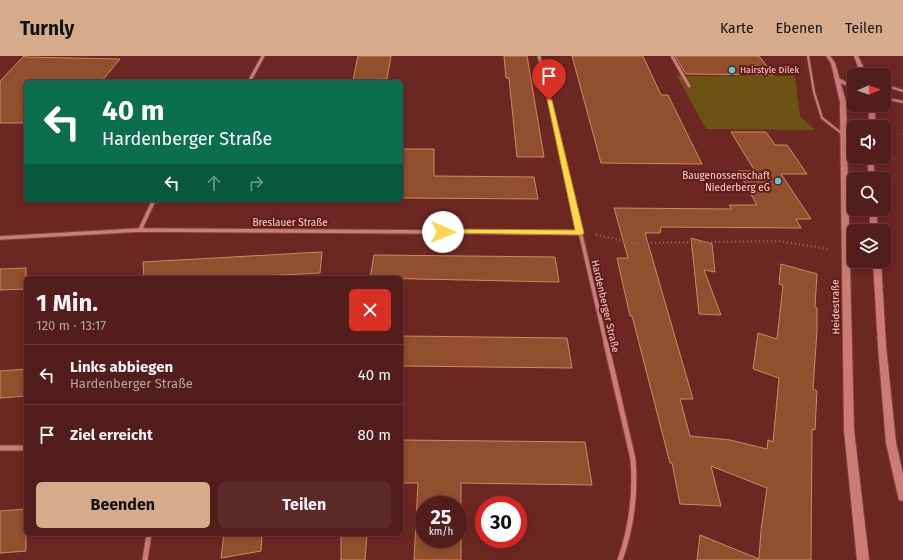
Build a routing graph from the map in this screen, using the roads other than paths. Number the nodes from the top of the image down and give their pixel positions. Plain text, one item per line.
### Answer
1 (263, 56) edge
2 (539, 56) edge
3 (672, 56) edge
4 (808, 56) edge
5 (828, 56) edge
6 (856, 56) edge
7 (861, 68) edge
8 (249, 80) edge
9 (838, 80) junction
10 (847, 84) edge
11 (689, 86) dead end
12 (891, 87) edge
13 (903, 91) edge
14 (891, 99) edge
15 (903, 102) edge
16 (845, 136) junction
17 (153, 202) edge
18 (140, 230) junction
19 (580, 234) junction
20 (0, 238) edge
21 (876, 268) edge
22 (0, 448) edge
23 (24, 448) edge
24 (903, 496) edge
25 (149, 536) edge
26 (145, 560) edge
27 (620, 560) edge
28 (863, 560) edge

1 - 8 street
2 - 19 street, Hardenberger Straße
3 - 11 street
4 - 16 lane
5 - 9 main road, Heidestraße
6 - 7 main road
9 - 10 street
9 - 16 main road, Heidestraße
12 - 13 street
14 - 15 street
16 - 28 main road, Heidestraße
17 - 18 street
18 - 19 street, Breslauer Straße
18 - 20 street, Breslauer Straße
19 - 27 street, Hardenberger Straße
21 - 24 main road
22 - 23 street
25 - 26 street

